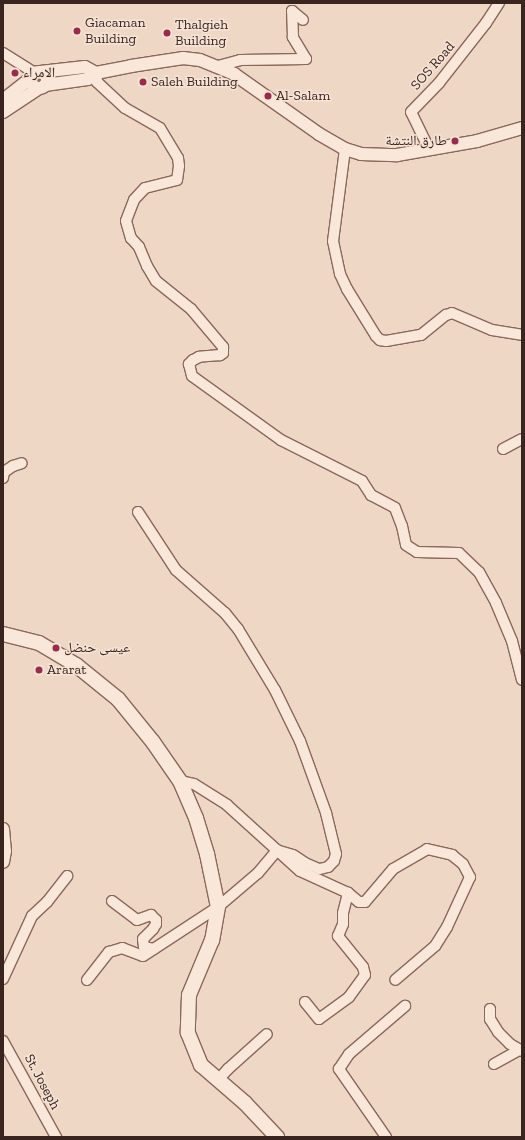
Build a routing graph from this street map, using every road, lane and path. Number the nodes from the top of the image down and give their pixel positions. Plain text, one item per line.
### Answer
1 (499, 3) edge
2 (303, 20) dead end
3 (3, 53) edge
4 (218, 66) junction
5 (96, 73) junction
6 (35, 74) junction
7 (42, 86) junction
8 (3, 100) edge
9 (3, 112) edge
10 (522, 128) edge
11 (344, 149) junction
12 (429, 149) junction
13 (522, 335) edge
14 (522, 439) edge
15 (503, 449) dead end
16 (22, 463) dead end
17 (3, 478) edge
18 (138, 512) dead end
19 (3, 634) edge
20 (522, 680) edge
21 (180, 781) junction
22 (3, 829) edge
23 (277, 850) junction
24 (3, 862) edge
25 (66, 876) dead end
26 (348, 893) junction
27 (112, 901) dead end
28 (218, 907) junction
29 (154, 949) junction
30 (3, 978) edge
31 (87, 980) dead end
32 (396, 980) dead end
33 (305, 1002) dead end
34 (405, 1006) dead end
35 (490, 1009) dead end
36 (267, 1034) dead end
37 (3, 1041) edge
38 (520, 1051) edge
39 (494, 1064) dead end
40 (218, 1080) junction
41 (56, 1137) edge
42 (277, 1137) edge
43 (386, 1137) edge

1 - 12 street, SOS Road
2 - 4 street
3 - 6 street
4 - 5 street
4 - 11 street
5 - 6 street
5 - 7 street
5 - 20 street
6 - 7 street
6 - 8 street
7 - 9 street
10 - 12 street
11 - 12 street
11 - 13 street
14 - 15 street
16 - 17 street
18 - 23 street
19 - 21 main road
21 - 23 street
21 - 28 main road
22 - 24 street
23 - 26 street
23 - 28 street
25 - 30 street
26 - 32 street
26 - 33 street
27 - 29 street
28 - 29 street
28 - 40 main road
29 - 31 street
34 - 43 street
35 - 38 street
36 - 40 street
37 - 41 street, St. Joseph
38 - 39 street
40 - 42 main road

